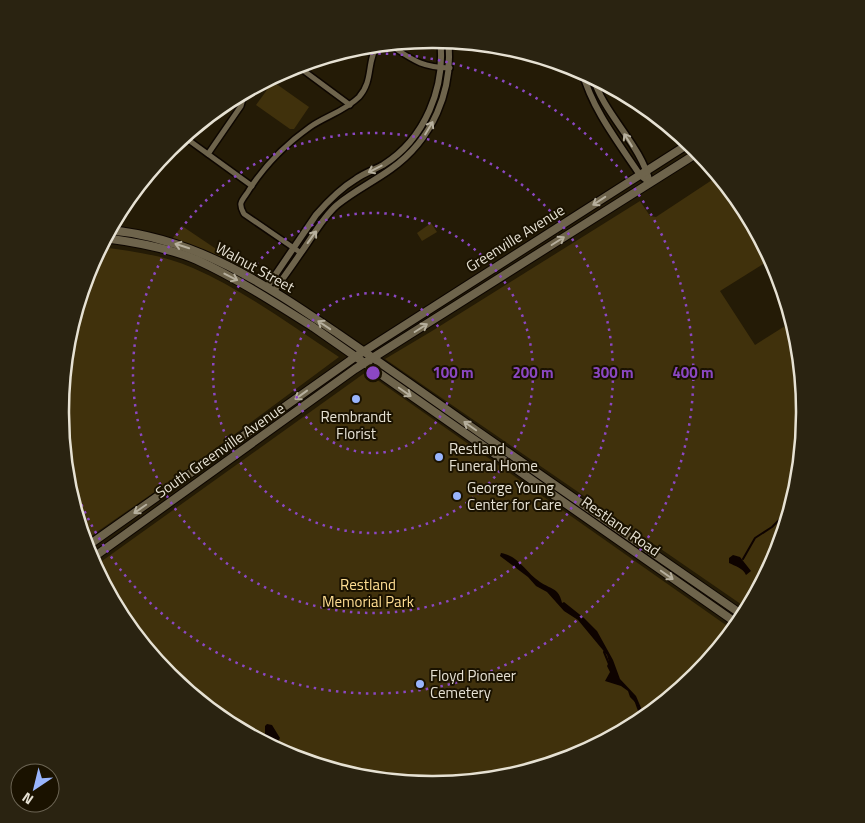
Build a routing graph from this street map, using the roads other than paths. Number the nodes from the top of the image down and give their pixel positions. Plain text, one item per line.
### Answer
1 (440, 48) edge
2 (449, 48) edge
3 (398, 49) edge
4 (374, 52) edge
5 (441, 68) junction
6 (450, 68) junction
7 (304, 71) edge
8 (584, 81) edge
9 (588, 82) edge
10 (585, 84) junction
11 (597, 87) edge
12 (243, 101) edge
13 (350, 105) junction
14 (189, 141) edge
15 (683, 147) edge
16 (208, 154) junction
17 (692, 156) edge
18 (647, 170) junction
19 (640, 175) junction
20 (650, 183) junction
21 (252, 186) junction
22 (116, 231) edge
23 (155, 238) junction
24 (112, 239) edge
25 (153, 247) junction
26 (294, 248) junction
27 (519, 252) junction
28 (301, 253) junction
29 (525, 262) junction
30 (270, 289) junction
31 (364, 352) junction
32 (355, 357) junction
33 (373, 358) junction
34 (365, 364) junction
35 (321, 381) junction
36 (327, 390) junction
37 (285, 407) junction
38 (291, 416) junction
39 (93, 542) edge
40 (98, 554) edge
41 (737, 611) edge
42 (731, 619) edge

1 - 5 street
2 - 6 street
3 - 5 street
4 - 13 street
5 - 6 street
5 -> 26 street
28 -> 6 street
7 - 13 street
8 - 10 street
9 - 10 street
10 - 19 street
18 -> 11 street
12 - 16 street
13 - 21 street
14 - 16 street
15 - 18 main road, Greenville Avenue
16 - 21 street
17 - 20 main road, Greenville Avenue
18 - 19 main road, Greenville Avenue
18 - 20 street
19 - 20 street
19 -> 27 main road, Greenville Avenue
29 -> 20 main road, Greenville Avenue
21 - 26 street
22 - 23 main road, Walnut Street
23 - 25 main road
30 -> 23 main road, Walnut Street
24 - 25 main road, Walnut Street
25 -> 32 main road, Walnut Street
26 - 28 street
26 - 30 street
27 - 29 main road
27 - 31 main road, Greenville Avenue
28 - 30 street
33 -> 29 main road, Greenville Avenue
31 -> 30 main road, Walnut Street
31 - 32 main road, Greenville Avenue
31 - 33 main road, Walnut Street
32 - 34 main road, Walnut Street
32 - 35 main road, South Greenville Avenue
33 - 34 main road, Greenville Avenue
41 -> 33 main road, Restland Road
34 - 36 main road, South Greenville Avenue
34 -> 42 main road, Restland Road
35 - 36 main road
35 -> 37 main road, South Greenville Avenue
36 - 38 main road, South Greenville Avenue
37 - 38 main road
37 -> 39 main road, South Greenville Avenue
38 - 40 main road, South Greenville Avenue

